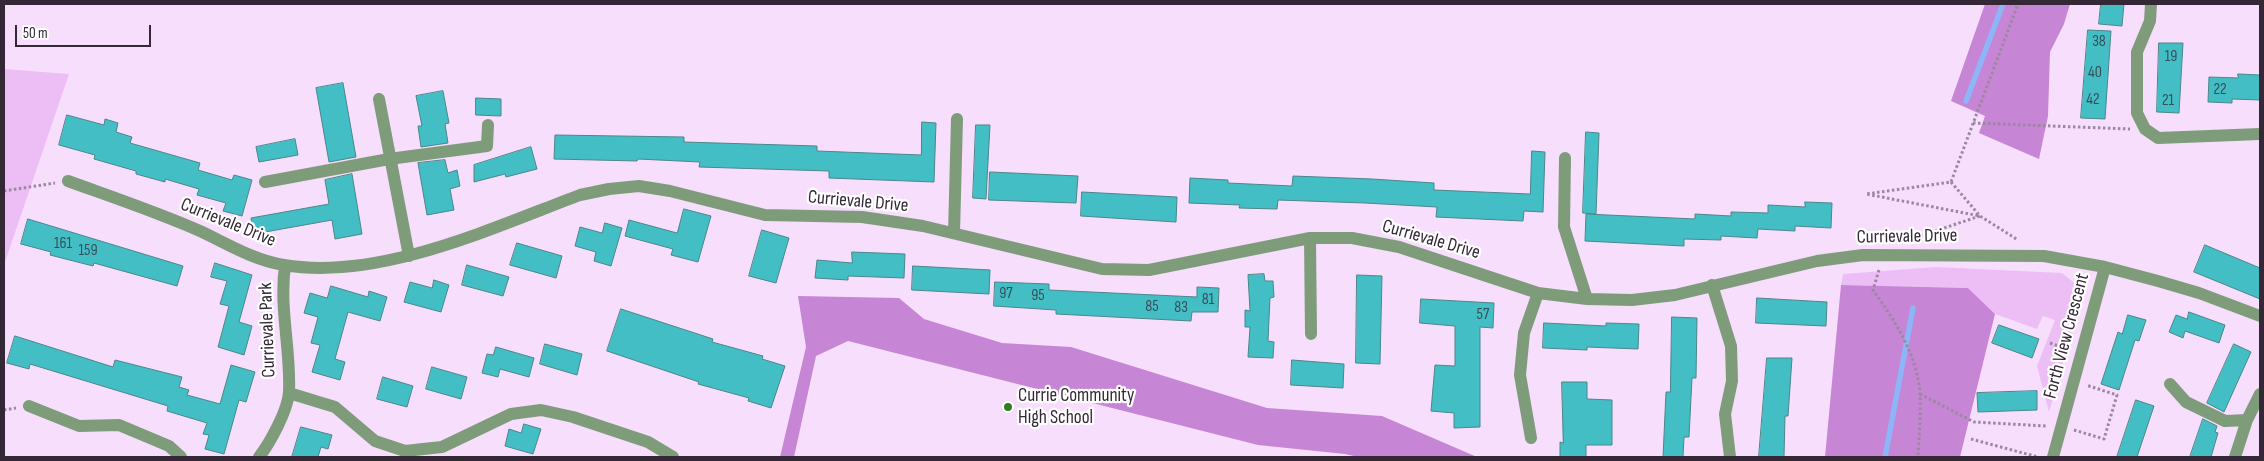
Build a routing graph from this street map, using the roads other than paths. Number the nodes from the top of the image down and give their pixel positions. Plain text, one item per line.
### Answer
1 (2151, 4) edge
2 (379, 99) dead end
3 (957, 119) dead end
4 (488, 125) dead end
5 (2260, 134) edge
6 (1565, 158) dead end
7 (389, 159) junction
8 (68, 181) road end
9 (265, 182) dead end
10 (954, 233) junction
11 (1310, 238) junction
12 (409, 256) junction
13 (285, 265) junction
14 (2105, 267) junction
15 (1712, 285) junction
16 (1538, 293) junction
17 (1587, 300) junction
18 (2260, 316) edge
19 (1311, 334) dead end
20 (2170, 384) dead end
21 (289, 394) junction
22 (2260, 394) edge
23 (29, 406) dead end
24 (2248, 420) junction
25 (1530, 438) dead end
26 (181, 457) edge
27 (259, 457) edge
28 (673, 457) edge
29 (1730, 457) edge
30 (2053, 457) edge
31 (2235, 457) edge

1 - 5 street
2 - 7 street
3 - 10 street
4 - 7 street
6 - 17 street
7 - 9 street
7 - 12 street
8 - 13 street, Currievale Drive
10 - 11 street, Currievale Drive
10 - 12 street, Currievale Drive
11 - 16 street, Currievale Drive
11 - 19 street
12 - 13 street, Currievale Drive
13 - 21 street, Currievale Park
14 - 15 street, Currievale Drive
14 - 18 street, Forth View Crescent
14 - 30 street, Forth View Crescent
15 - 17 street, Currievale Drive
15 - 29 street
16 - 17 street, Currievale Drive
16 - 25 street
20 - 24 street
21 - 27 street, Currievale Park
21 - 28 street, Currievale Park
22 - 24 street
23 - 26 street
24 - 31 street

